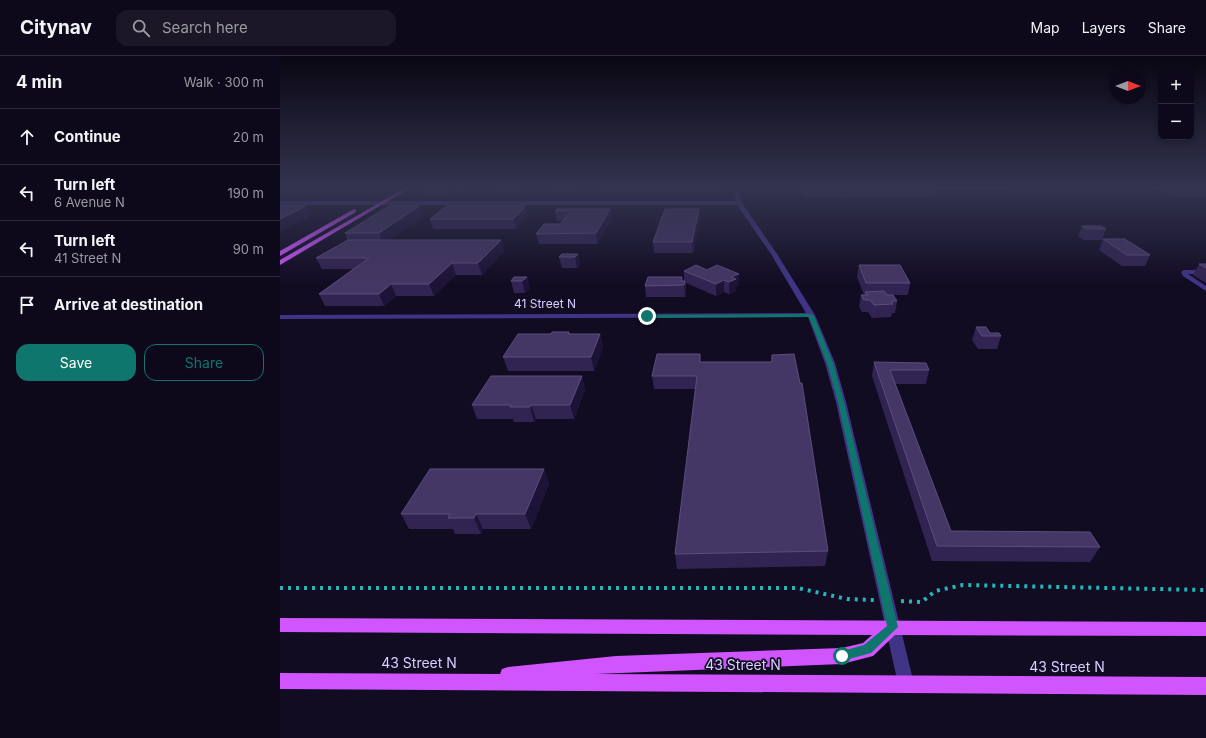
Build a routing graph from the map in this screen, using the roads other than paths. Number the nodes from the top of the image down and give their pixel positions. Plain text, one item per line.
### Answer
1 (339, 220) edge
2 (353, 220) edge
3 (751, 220) edge
4 (280, 254) edge
5 (280, 263) edge
6 (1206, 272) edge
7 (1206, 289) edge
8 (811, 316) junction
9 (280, 317) edge
10 (280, 625) edge
11 (893, 627) junction
12 (1206, 629) edge
13 (280, 680) edge
14 (460, 680) junction
15 (906, 684) junction
16 (1206, 686) edge

1 - 4 main road
2 - 5 main road
3 - 8 street
6 - 7 street
8 - 9 street, 41 Street N
8 - 11 street
10 - 11 main road
11 - 12 main road
11 - 14 main road
11 - 15 street
13 - 14 main road, 43 Street N
14 - 15 main road, 43 Street N
15 - 16 main road, 43 Street N

